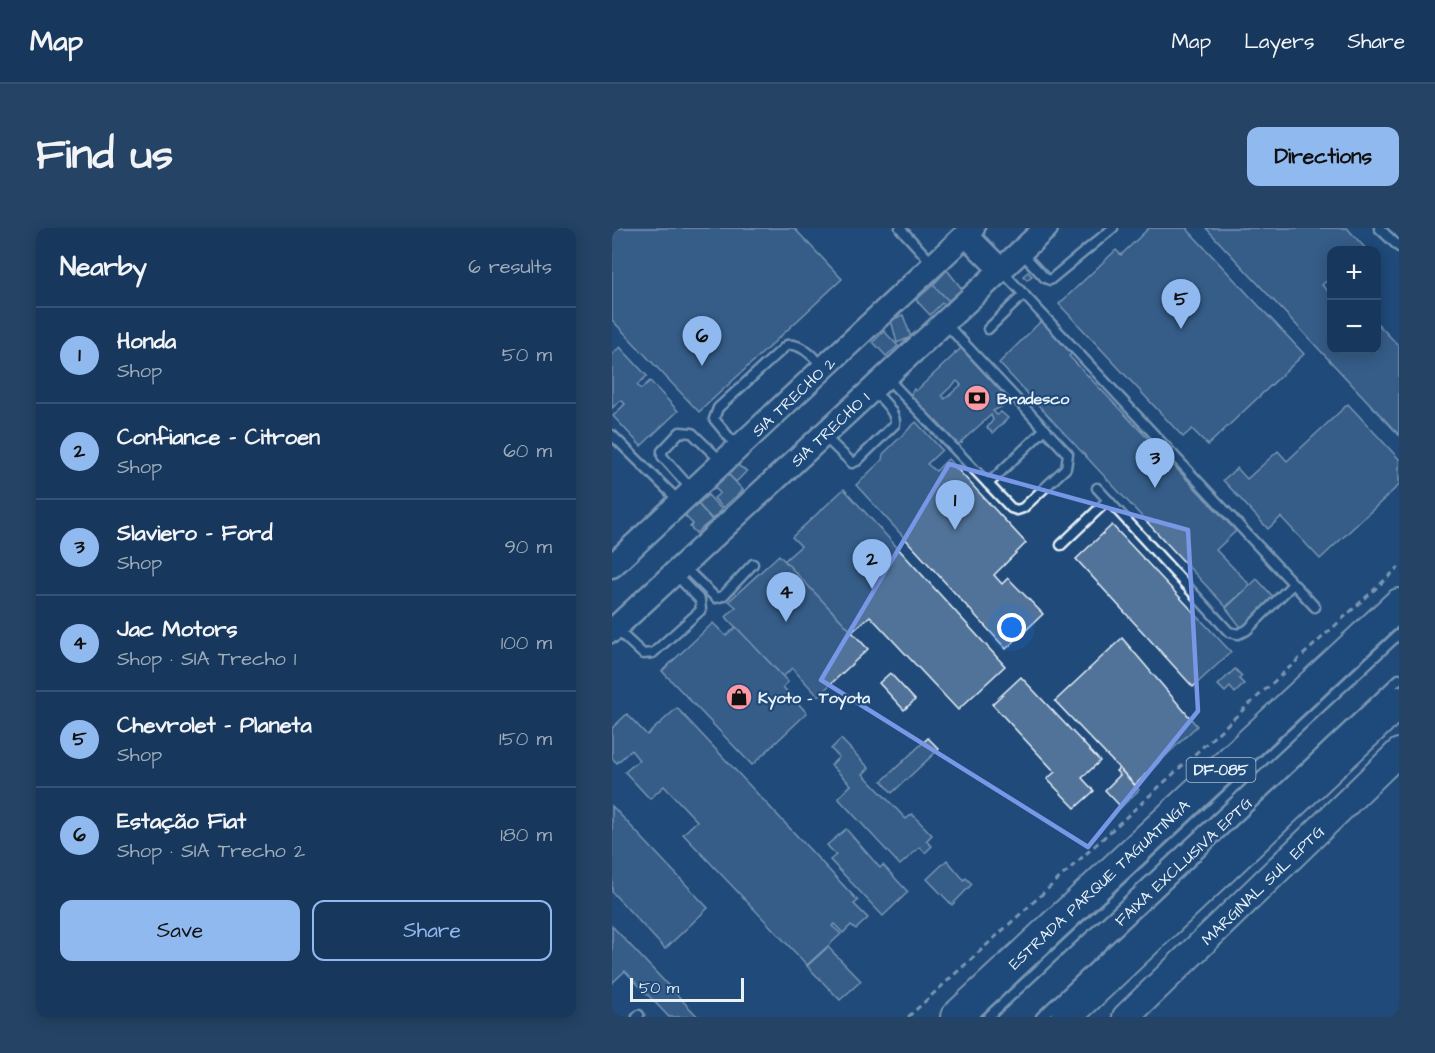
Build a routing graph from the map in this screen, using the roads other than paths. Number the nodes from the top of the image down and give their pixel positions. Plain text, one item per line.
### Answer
1 (900, 228) edge
2 (1046, 228) edge
3 (1113, 228) edge
4 (1379, 228) edge
5 (966, 230) edge
6 (1399, 247) edge
7 (1021, 252) junction
8 (934, 265) junction
9 (1001, 270) junction
10 (1024, 294) junction
11 (945, 323) junction
12 (988, 329) dead end
13 (824, 368) junction
14 (880, 384) junction
15 (1045, 429) junction
16 (612, 435) edge
17 (824, 436) junction
18 (730, 455) junction
19 (988, 484) junction
20 (1097, 488) dead end
21 (686, 497) junction
22 (1108, 500) junction
23 (1061, 545) dead end
24 (753, 564) dead end
25 (612, 566) edge
26 (678, 569) junction
27 (1293, 584) junction
28 (1399, 604) edge
29 (1315, 607) dead end
30 (613, 629) edge
31 (1399, 634) edge
32 (1399, 679) edge
33 (1399, 702) edge
34 (1399, 752) edge
35 (1169, 922) junction
36 (956, 1017) edge
37 (988, 1017) edge
38 (1041, 1017) edge
39 (1066, 1017) edge
40 (1098, 1017) edge
41 (1126, 1017) edge

1 - 8 lane
2 - 7 main road, SIA TRECHO 1
3 - 7 lane
4 - 6 lane
5 - 8 main road, SIA TRECHO 2
5 - 9 main road
7 - 9 main road, SIA TRECHO 1
8 - 13 main road, SIA TRECHO 2
9 - 10 lane
9 - 11 main road, SIA TRECHO 1
10 - 12 lane
10 - 27 lane
11 - 14 main road, SIA TRECHO 1
11 - 15 lane
13 - 18 main road, SIA TRECHO 2
13 - 18 lane
14 - 17 main road, SIA TRECHO 1
14 - 17 lane
14 - 19 lane
15 - 19 lane
15 - 19 lane
16 - 21 lane
17 - 26 main road, SIA TRECHO 1
18 - 21 main road, SIA TRECHO 2
18 - 21 lane
20 - 22 lane
21 - 25 main road, SIA TRECHO 2
22 - 23 lane
22 - 27 lane
24 - 26 lane
26 - 30 main road, SIA TRECHO 1
26 - 30 lane
27 - 29 lane
28 - 36 highway, ESTRADA PARQUE TAGUATINGA / DF-085
31 - 37 lane, FAIXA EXCLUSIVA EPTG
32 - 38 lane, FAIXA EXCLUSIVA EPTG
33 - 35 highway
34 - 41 main road, MARGINAL SUL EPTG
35 - 39 highway
35 - 40 highway

